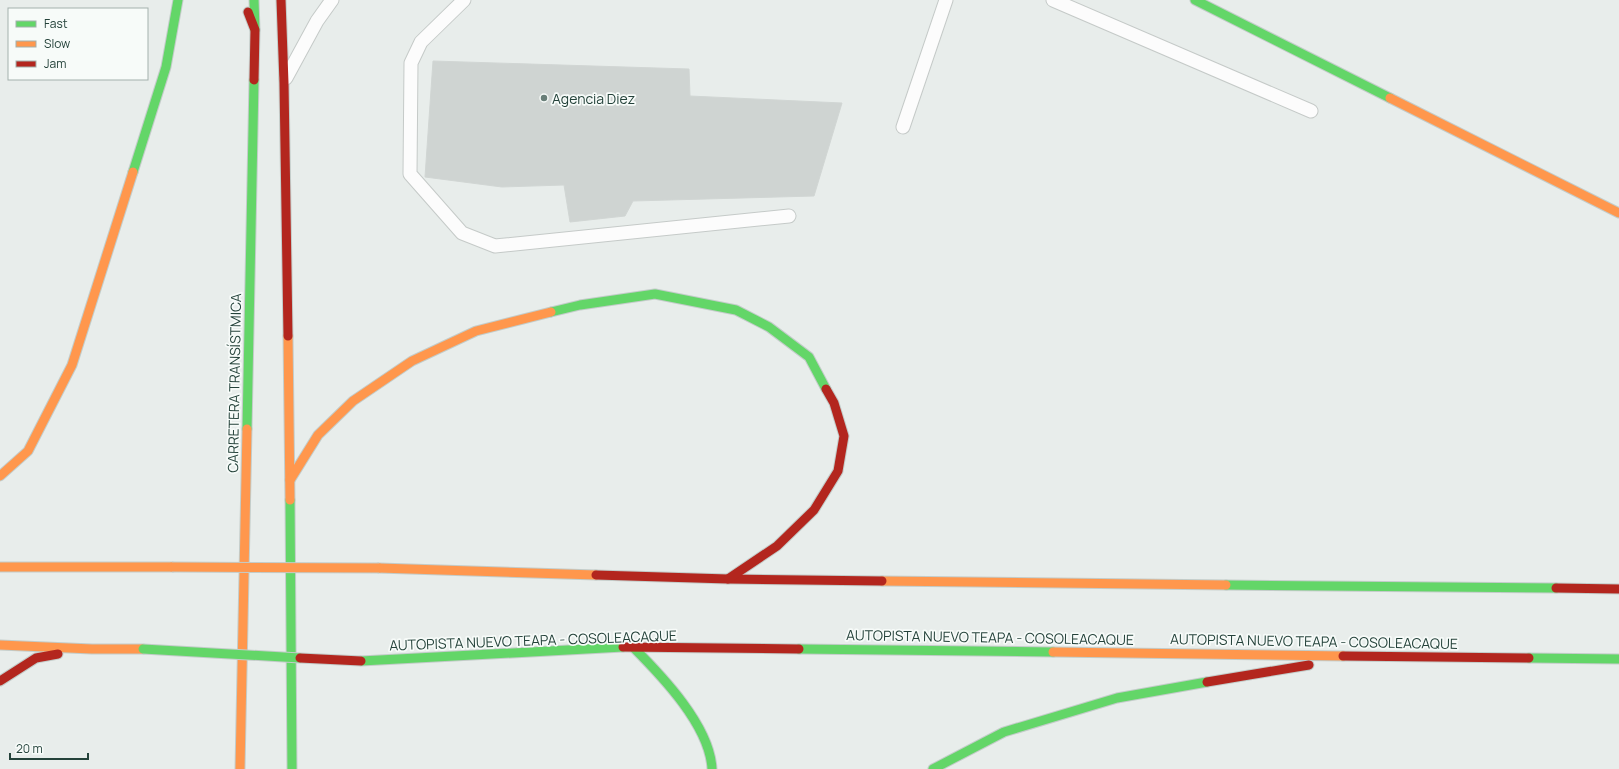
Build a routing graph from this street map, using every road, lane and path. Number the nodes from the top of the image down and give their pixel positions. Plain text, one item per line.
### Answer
1 (178, 0) edge
2 (254, 0) edge
3 (281, 0) edge
4 (332, 0) edge
5 (464, 0) edge
6 (946, 0) edge
7 (1053, 0) edge
8 (1195, 0) edge
9 (246, 6) dead end
10 (255, 30) junction
11 (284, 83) junction
12 (1311, 111) dead end
13 (903, 127) dead end
14 (1619, 213) edge
15 (789, 216) dead end
16 (0, 476) edge
17 (290, 480) junction
18 (0, 567) edge
19 (728, 579) junction
20 (1619, 589) edge
21 (0, 645) edge
22 (633, 647) junction
23 (92, 649) junction
24 (1365, 656) junction
25 (1619, 660) edge
26 (0, 680) edge
27 (240, 769) edge
28 (292, 769) edge
29 (712, 769) edge
30 (933, 769) edge

1 - 16 main road
2 - 10 main road
3 - 11 main road
4 - 11 lane
5 - 15 lane
6 - 13 lane
7 - 12 lane
8 - 14 main road
9 - 10 main road, CARRETERA TRANSÍSTMICA
10 - 27 main road, CARRETERA TRANSÍSTMICA
11 - 17 main road
17 - 19 main road
17 - 28 main road
18 - 19 main road, bridge
19 - 20 main road
21 - 23 main road
22 - 23 main road, AUTOPISTA NUEVO TEAPA - COSOLEACAQUE, bridge
22 - 24 main road, AUTOPISTA NUEVO TEAPA - COSOLEACAQUE
22 - 29 main road
23 - 26 main road
24 - 25 main road, AUTOPISTA NUEVO TEAPA - COSOLEACAQUE
24 - 30 main road

